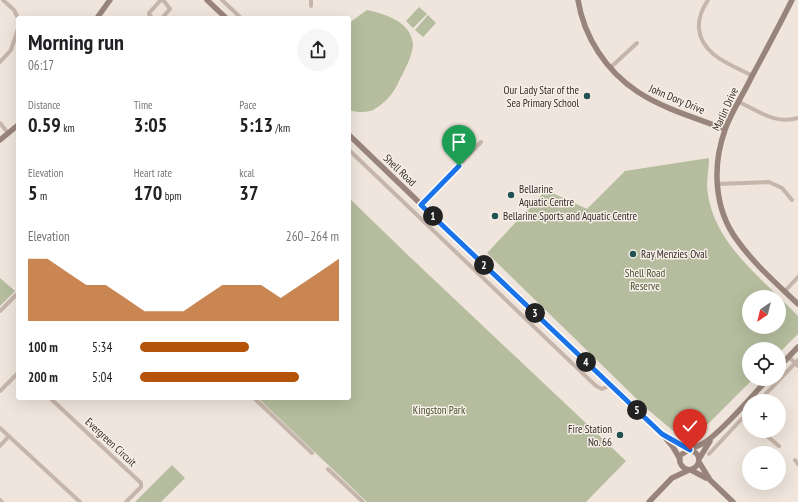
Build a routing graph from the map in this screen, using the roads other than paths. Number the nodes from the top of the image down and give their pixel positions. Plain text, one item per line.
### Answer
1 (3, 0) edge
2 (110, 0) edge
3 (207, 0) edge
4 (222, 0) edge
5 (311, 0) edge
6 (578, 0) edge
7 (708, 0) edge
8 (792, 0) edge
9 (311, 6) dead end
10 (17, 16) edge
11 (98, 16) edge
12 (151, 16) edge
13 (164, 16) edge
14 (224, 16) edge
15 (239, 16) edge
16 (16, 36) edge
17 (637, 43) dead end
18 (0, 62) edge
19 (610, 68) junction
20 (753, 76) junction
21 (739, 102) junction
22 (798, 118) edge
23 (0, 123) edge
24 (16, 127) edge
25 (725, 129) junction
26 (8, 133) junction
27 (351, 137) edge
28 (0, 140) edge
29 (481, 142) dead end
30 (351, 152) edge
31 (717, 184) junction
32 (792, 200) dead end
33 (421, 205) junction
34 (798, 278) edge
35 (784, 290) edge
36 (786, 290) edge
37 (786, 292) edge
38 (16, 295) dead end
39 (798, 304) edge
40 (0, 311) edge
41 (798, 347) edge
42 (789, 357) junction
43 (786, 360) edge
44 (797, 363) edge
45 (16, 375) edge
46 (611, 385) junction
47 (761, 386) edge
48 (0, 391) edge
49 (766, 394) edge
50 (52, 400) edge
51 (256, 400) edge
52 (742, 418) edge
53 (0, 428) edge
54 (662, 434) junction
55 (9, 436) junction
56 (713, 436) junction
57 (769, 438) edge
58 (0, 446) edge
59 (779, 446) dead end
60 (689, 450) junction
61 (312, 453) dead end
62 (709, 454) dead end
63 (680, 460) junction
64 (699, 460) junction
65 (328, 469) dead end
66 (690, 470) junction
67 (672, 478) junction
68 (710, 480) junction
69 (80, 502) edge
70 (126, 502) edge
71 (363, 502) edge
72 (649, 502) edge
73 (733, 502) edge

1 - 10 street
2 - 11 main road
3 - 14 main road
4 - 15 street
5 - 9 street
6 - 19 main road, John Dory Drive
7 - 20 street
8 - 20 main road, Marlin Drive
12 - 13 street
16 - 18 street
17 - 19 street
19 - 25 main road, John Dory Drive
20 - 21 main road, Marlin Drive
21 - 22 street
21 - 25 main road, Marlin Drive
23 - 26 street
24 - 26 main road
25 - 31 main road, Marlin Drive
26 - 28 main road
27 - 33 main road, Shell Road
29 - 33 street
30 - 46 street, Shell Road
31 - 32 street
31 - 35 main road, Marlin Drive
33 - 46 main road, Shell Road
34 - 36 street
37 - 39 main road, Marlin Drive
38 - 40 street
41 - 42 main road
42 - 43 main road
42 - 44 street
44 - 49 street
45 - 48 street
46 - 54 main road, Shell Road
47 - 56 main road
50 - 70 street, Evergreen Circuit
51 - 61 street
52 - 62 street
53 - 55 street
54 - 60 main road, Shell Road
54 - 63 main road, Shell Road
55 - 58 street
55 - 69 street
56 - 60 main road
56 - 64 main road
57 - 59 street
60 - 63 main road
60 - 64 main road
63 - 66 main road
63 - 67 main road
64 - 66 main road
64 - 68 main road
65 - 71 street
66 - 67 main road
66 - 68 main road
67 - 72 main road
68 - 73 main road

